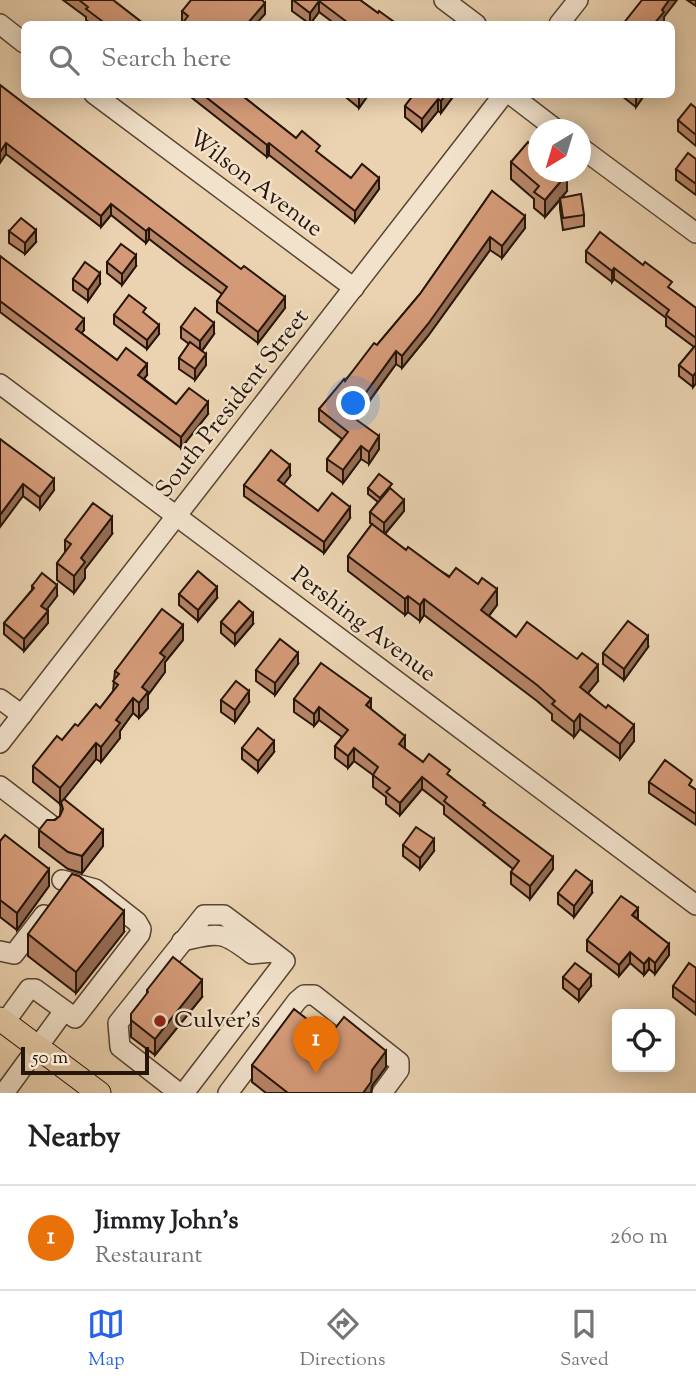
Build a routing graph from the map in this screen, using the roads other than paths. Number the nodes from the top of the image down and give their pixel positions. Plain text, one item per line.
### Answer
1 (444, 0) edge
2 (578, 0) edge
3 (473, 21) edge
4 (561, 21) edge
5 (0, 24) edge
6 (21, 41) edge
7 (99, 98) edge
8 (501, 98) edge
9 (515, 98) edge
10 (543, 119) edge
11 (591, 155) edge
12 (696, 233) edge
13 (354, 288) junction
14 (0, 384) edge
15 (177, 516) junction
16 (0, 699) edge
17 (22, 715) junction
18 (0, 743) edge
19 (0, 786) edge
20 (51, 825) edge
21 (696, 905) edge
22 (0, 951) edge
23 (64, 1011) junction
24 (2, 1021) edge
25 (38, 1047) junction
26 (10, 1086) edge
27 (99, 1093) edge
28 (181, 1093) edge
29 (228, 1093) edge
30 (383, 1093) edge

1 - 3 street
2 - 4 street
5 - 6 street
7 - 13 street, Wilson Avenue
8 - 13 street, South President Street
9 - 10 street
11 - 12 street
13 - 15 street, South President Street
14 - 15 street, Pershing Avenue
15 - 17 street, South President Street
15 - 21 street, Pershing Avenue
16 - 17 street
17 - 18 street, South President Street
19 - 20 street
22 - 23 street
23 - 24 street
23 - 25 street
24 - 25 main road
25 - 26 street
25 - 27 main road
28 - 28 street
29 - 30 street

